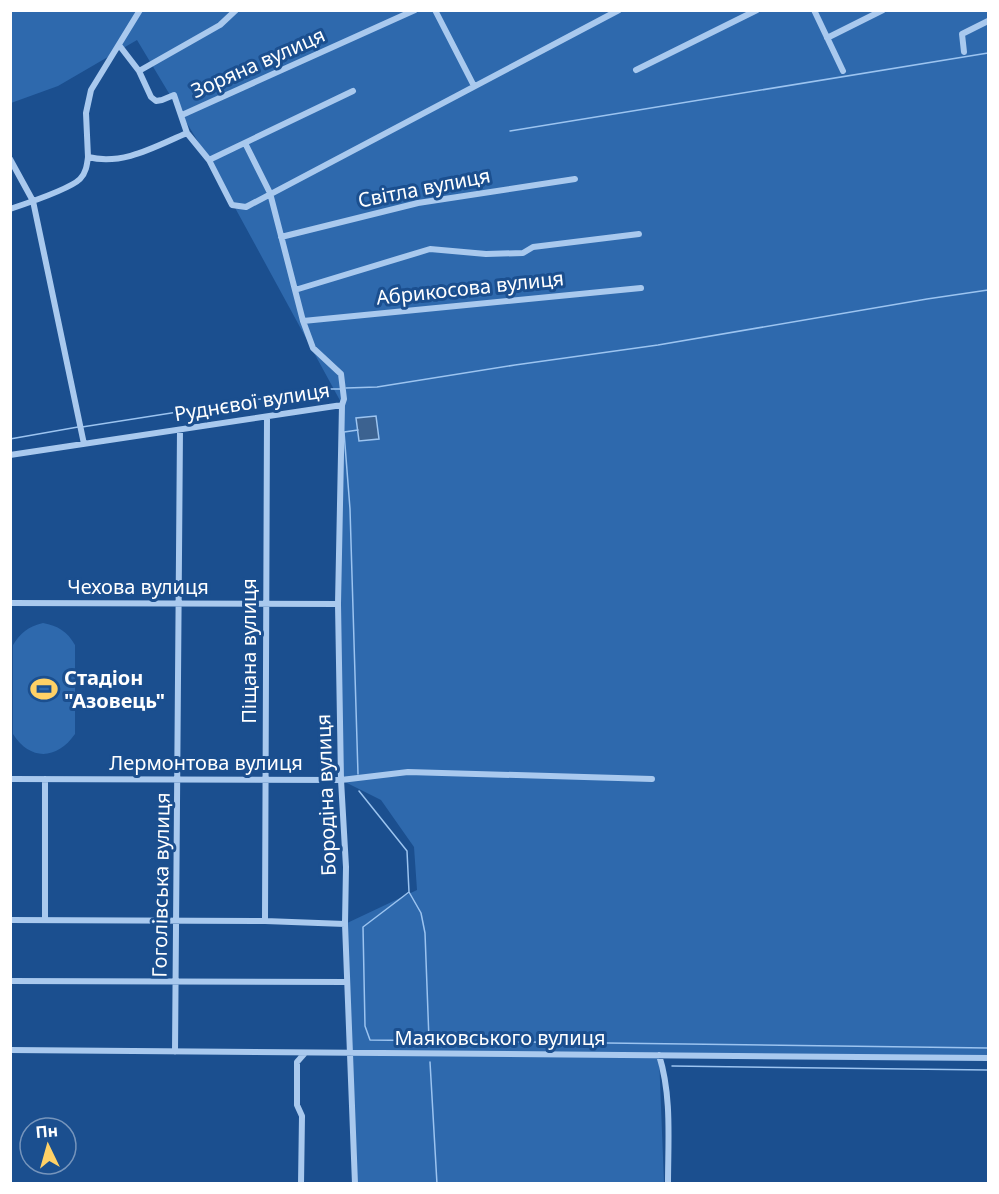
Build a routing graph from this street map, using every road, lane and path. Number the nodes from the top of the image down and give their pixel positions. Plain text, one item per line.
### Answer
1 (140, 10) edge
2 (236, 10) edge
3 (415, 10) edge
4 (435, 10) edge
5 (619, 10) edge
6 (758, 10) edge
7 (814, 10) edge
8 (883, 10) edge
9 (988, 21) edge
10 (827, 38) junction
11 (119, 45) junction
12 (964, 52) dead end
13 (636, 70) dead end
14 (139, 71) junction
15 (843, 71) dead end
16 (474, 87) junction
17 (353, 91) dead end
18 (182, 115) junction
19 (187, 133) junction
20 (245, 143) junction
21 (88, 157) junction
22 (10, 159) edge
23 (209, 160) junction
24 (575, 179) dead end
25 (270, 193) junction
26 (33, 201) junction
27 (10, 209) edge
28 (639, 234) dead end
29 (281, 237) junction
30 (641, 288) dead end
31 (295, 290) junction
32 (303, 321) junction
33 (343, 402) junction
34 (267, 417) junction
35 (180, 430) junction
36 (84, 444) junction
37 (10, 455) edge
38 (10, 603) edge
39 (179, 603) junction
40 (266, 604) junction
41 (338, 604) junction
42 (10, 779) edge
43 (45, 779) junction
44 (652, 779) dead end
45 (178, 780) junction
46 (265, 780) junction
47 (341, 780) junction
48 (10, 920) edge
49 (45, 920) junction
50 (177, 921) junction
51 (265, 921) junction
52 (345, 924) junction
53 (10, 981) edge
54 (176, 982) junction
55 (347, 982) junction
56 (10, 1050) edge
57 (175, 1052) junction
58 (305, 1053) junction
59 (350, 1054) junction
60 (659, 1055) junction
61 (988, 1058) edge
62 (300, 1184) edge
63 (355, 1184) edge
64 (668, 1184) edge

1 - 11 street
2 - 14 street
3 - 18 street, Зоряна вулиця
4 - 16 street
5 - 16 street
6 - 13 street
7 - 10 street
8 - 10 street
9 - 12 street
10 - 15 street
11 - 14 street
11 - 21 street
14 - 18 street
16 - 25 street
17 - 20 street
18 - 19 street
19 - 21 street
19 - 23 street
20 - 23 street
20 - 25 street, Руднєвої вулиця
21 - 26 street
22 - 26 street
23 - 25 street
24 - 29 street, Світла вулиця
25 - 29 street, Руднєвої вулиця
26 - 27 street
26 - 36 street
28 - 31 street
29 - 31 street, Руднєвої вулиця
30 - 32 street, Абрикосова вулиця
31 - 32 street, Руднєвої вулиця
32 - 33 street, Руднєвої вулиця
33 - 34 street, Руднєвої вулиця
33 - 41 street, Бородіна вулиця
34 - 35 street, Руднєвої вулиця
34 - 40 street, Піщана вулиця
35 - 36 street, Руднєвої вулиця
35 - 39 street, Гоголівська вулиця
36 - 37 street, Руднєвої вулиця
38 - 39 street, Чехова вулиця
39 - 40 street, Чехова вулиця
39 - 45 street, Гоголівська вулиця
40 - 41 street, Чехова вулиця
40 - 46 street, Піщана вулиця
41 - 47 street, Бородіна вулиця
42 - 43 street, Лермонтова вулиця
43 - 45 street, Лермонтова вулиця
43 - 49 street
44 - 47 street, Лермонтова вулиця
45 - 46 street, Лермонтова вулиця
45 - 50 street, Гоголівська вулиця
46 - 47 street, Лермонтова вулиця
46 - 51 street, Піщана вулиця
47 - 52 street, Бородіна вулиця
48 - 49 street
49 - 50 street
50 - 51 street
50 - 54 street, Гоголівська вулиця
51 - 52 street
52 - 55 street, Бородіна вулиця
53 - 54 street
54 - 55 street
54 - 57 street, Гоголівська вулиця
55 - 59 street, Бородіна вулиця
56 - 57 street, Маяковського вулиця
57 - 58 street, Маяковського вулиця
58 - 59 street, Маяковського вулиця
58 - 62 street
59 - 60 street, Маяковського вулиця
59 - 63 street, Бородіна вулиця
60 - 61 street, Маяковського вулиця
60 - 64 street

